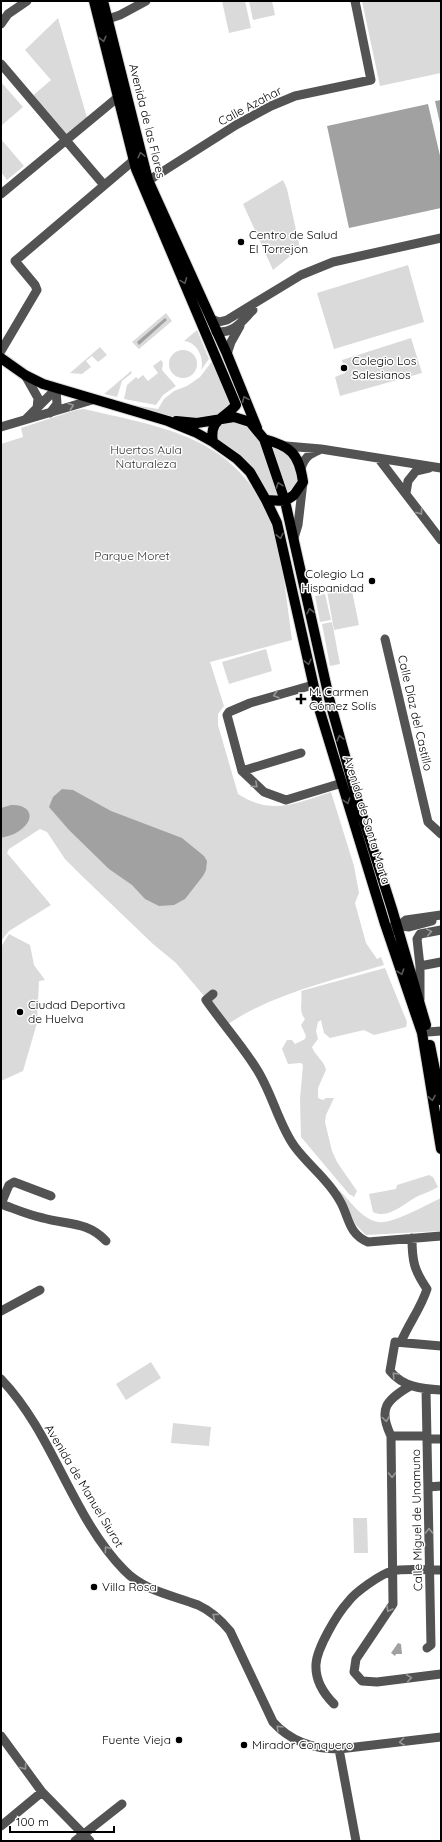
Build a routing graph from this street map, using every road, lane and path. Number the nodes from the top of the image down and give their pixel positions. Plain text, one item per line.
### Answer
1 (27, 1) edge
2 (94, 1) edge
3 (103, 1) edge
4 (146, 1) edge
5 (356, 1) edge
6 (5, 15) edge
7 (108, 19) junction
8 (1, 24) edge
9 (1, 64) edge
10 (122, 94) junction
11 (65, 139) junction
12 (134, 160) junction
13 (145, 182) junction
14 (104, 185) junction
15 (1, 194) edge
16 (441, 238) edge
17 (263, 300) junction
18 (193, 304) junction
19 (245, 318) junction
20 (211, 319) junction
21 (227, 320) junction
22 (216, 332) junction
23 (1, 351) edge
24 (227, 354) junction
25 (1, 358) edge
26 (25, 375) junction
27 (56, 389) junction
28 (234, 397) junction
29 (92, 400) junction
30 (37, 409) junction
31 (50, 413) junction
32 (26, 419) junction
33 (216, 420) junction
34 (168, 421) junction
35 (1, 427) edge
36 (262, 437) junction
37 (213, 442) junction
38 (286, 446) junction
39 (321, 449) junction
40 (379, 459) junction
41 (437, 467) edge
42 (301, 469) junction
43 (303, 482) junction
44 (406, 493) junction
45 (266, 500) junction
46 (285, 501) junction
47 (294, 538) junction
48 (441, 540) edge
49 (385, 639) dead end
50 (313, 685) junction
51 (301, 753) dead end
52 (242, 771) junction
53 (342, 783) junction
54 (440, 832) edge
55 (392, 909) junction
56 (441, 915) edge
57 (441, 919) edge
58 (385, 924) junction
59 (407, 924) junction
60 (397, 926) junction
61 (441, 930) edge
62 (389, 935) junction
63 (402, 943) junction
64 (441, 962) edge
65 (420, 966) junction
66 (213, 994) dead end
67 (420, 1005) junction
68 (441, 1031) edge
69 (425, 1032) junction
70 (441, 1100) edge
71 (438, 1123) edge
72 (441, 1149) edge
73 (51, 1196) dead end
74 (1, 1204) edge
75 (441, 1236) edge
76 (412, 1238) junction
77 (106, 1241) dead end
78 (40, 1290) dead end
79 (1, 1311) edge
80 (398, 1342) junction
81 (441, 1346) edge
82 (1, 1379) edge
83 (410, 1386) junction
84 (426, 1389) junction
85 (441, 1390) edge
86 (391, 1436) junction
87 (427, 1438) junction
88 (441, 1439) edge
89 (441, 1486) edge
90 (428, 1487) junction
91 (430, 1570) junction
92 (441, 1570) edge
93 (393, 1571) junction
94 (427, 1648) dead end
95 (441, 1674) edge
96 (334, 1704) dead end
97 (1, 1736) edge
98 (441, 1737) edge
99 (5, 1748) edge
100 (339, 1749) junction
101 (42, 1792) junction
102 (122, 1804) dead end
103 (1, 1826) edge
104 (84, 1834) junction
105 (75, 1841) edge
106 (90, 1841) edge
107 (356, 1841) edge

1 - 6 street
2 -> 10 main road, Avenida de las Flores
3 - 7 main road, Avenida de las Flores
4 - 7 street
5 - 13 street, Calle Azahar
6 - 8 street
7 - 10 main road, Avenida de las Flores
9 - 11 street
10 - 11 street
10 - 12 main road, Avenida de las Flores
13 -> 10 main road, Avenida de las Flores
11 - 14 street
11 - 15 street
12 - 13 main road, Avenida de las Flores
12 - 14 street
13 -> 18 main road, Avenida de las Flores
13 - 20 main road, Avenida de las Flores
14 - 23 street
16 - 17 street
17 - 19 street
17 - 21 street
18 - 22 main road, Avenida de las Flores
18 - 28 main road, Avenida de las Flores
19 - 22 street
19 - 24 street
20 - 21 street
20 - 22 main road, Avenida de las Flores
21 - 22 street
22 - 24 main road, Avenida de las Flores
22 - 28 main road, Avenida de las Flores
36 -> 24 main road, Avenida de las Flores
25 - 26 main road, Avenida de Santa Marta
26 - 27 main road, Avenida de Santa Marta
26 - 30 street
27 - 29 main road, Avenida de Santa Marta
27 - 30 street
27 - 31 street
28 - 33 main road
31 -> 29 street
29 - 34 main road, Avenida de Santa Marta
30 - 32 street
31 - 32 street
32 - 35 street
33 - 34 main road, Avenida de Santa Marta
33 - 36 main road, Avenida de Santa Marta
33 - 37 main road
34 - 37 main road, Avenida de Santa Marta
36 - 38 main road, Avenida de Santa Marta
46 -> 36 main road, Avenida de Santa Marta
37 - 45 main road, Avenida de Santa Marta
38 - 39 street
38 - 42 main road
39 - 40 street
39 - 42 street
40 - 41 street
40 - 44 street
41 - 44 street
42 - 43 main road
43 - 46 main road
43 - 47 street
44 -> 48 street
45 - 46 main road
45 -> 50 main road, Avenida de Santa Marta
46 - 47 main road, Avenida de Santa Marta
55 -> 47 main road, Avenida de Santa Marta
49 - 54 street, Calle Díaz del Castillo
50 -> 52 street
50 - 53 main road, Avenida de Santa Marta
51 - 52 street
52 -> 53 street
53 -> 58 main road, Avenida de Santa Marta
55 - 59 street
55 - 60 main road, Avenida de Santa Marta
56 - 59 street
57 - 59 street
58 - 60 street
58 - 62 main road, Avenida de Santa Marta
59 - 60 street
59 - 63 street
60 - 62 street
60 - 63 main road, Avenida de Santa Marta
65 -> 61 street
62 -> 69 main road, Avenida de Santa Marta
63 - 67 main road, Avenida de Santa Marta
64 - 65 street
65 - 67 street
66 - 76 street
67 - 69 main road, Avenida de Santa Marta
68 - 69 street
69 - 70 main road, Avenida de Santa Marta
69 -> 71 main road, Avenida de Santa Marta
71 - 72 main road, Avenida de Santa Marta
73 - 74 street
74 - 77 street
75 - 76 street
76 - 80 street
78 - 79 street
80 - 81 street
83 -> 80 street
100 -> 82 street, Avenida de Manuel Siurot
83 - 84 street
83 -> 86 street
84 - 85 street
84 - 87 street, Calle Miguel de Unamuno
86 - 87 street
86 -> 93 street
87 - 88 street
87 - 90 street, Calle Miguel de Unamuno
89 - 90 street
91 -> 90 street, Calle Miguel de Unamuno
91 - 92 street
91 - 93 street
91 - 94 street, Calle Miguel de Unamuno
93 -> 95 street
93 - 96 street
97 - 99 street
98 -> 100 street, Avenida de Manuel Siurot
99 -> 101 street
100 - 107 street
101 - 103 street
101 - 104 street
102 - 104 street
104 - 105 street
104 - 106 street

